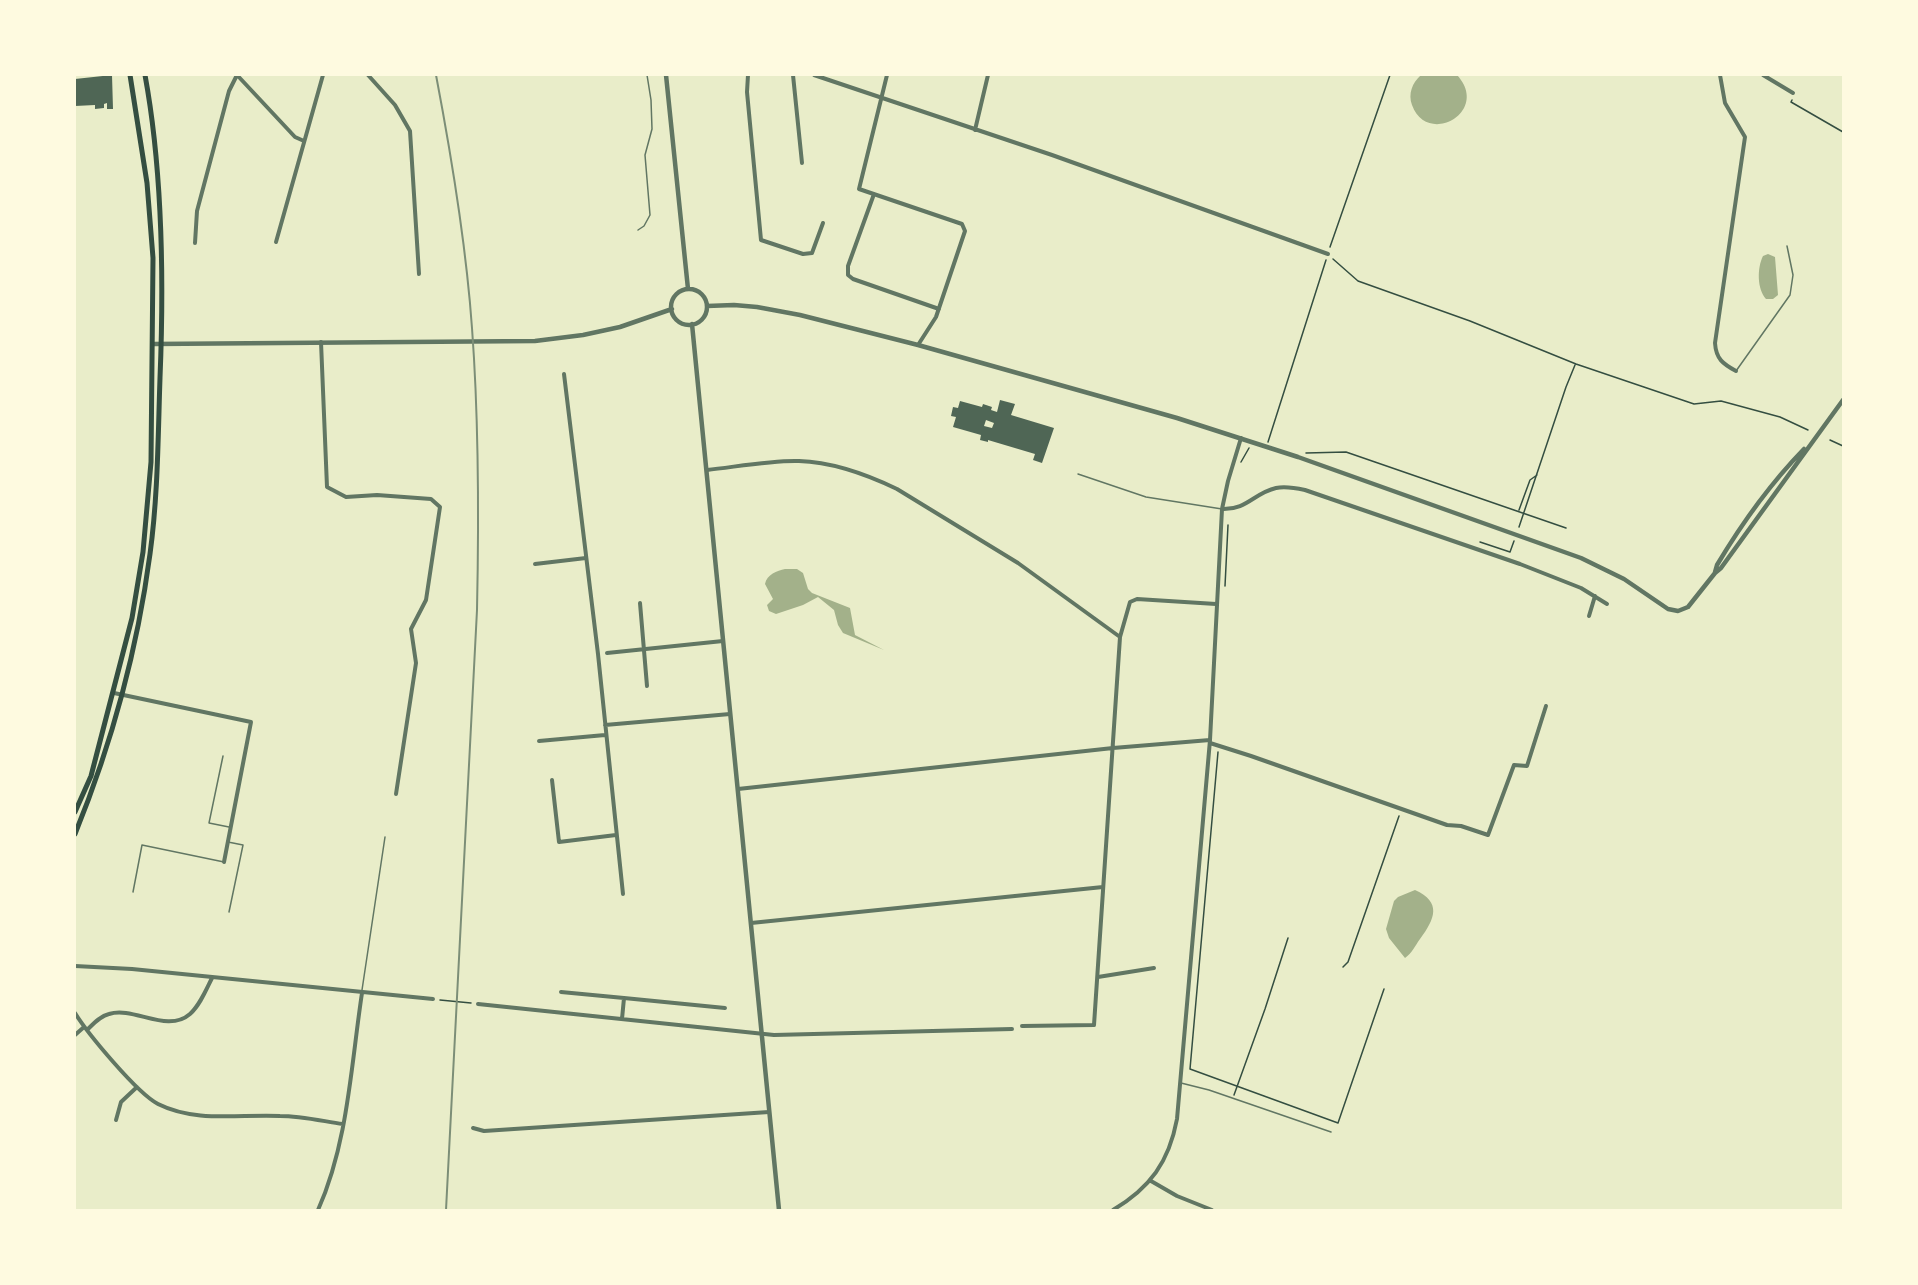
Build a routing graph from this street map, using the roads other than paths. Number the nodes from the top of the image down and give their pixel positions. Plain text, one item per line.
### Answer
1 (130, 75) edge
2 (145, 75) edge
3 (237, 75) edge
4 (322, 75) edge
5 (368, 75) edge
6 (647, 75) edge
7 (666, 75) edge
8 (748, 75) edge
9 (793, 75) edge
10 (814, 75) edge
11 (887, 75) edge
12 (988, 75) edge
13 (1720, 75) edge
14 (1763, 75) edge
15 (1793, 93) road end
16 (881, 99) junction
17 (975, 130) junction
18 (304, 141) junction
19 (802, 163) dead end
20 (874, 194) junction
21 (823, 223) dead end
22 (638, 230) dead end
23 (276, 242) dead end
24 (195, 243) dead end
25 (1787, 246) dead end
26 (1328, 254) road end
27 (419, 274) dead end
28 (688, 289) junction
29 (707, 306) junction
30 (672, 309) junction
31 (939, 309) junction
32 (692, 324) junction
33 (321, 342) junction
34 (153, 344) junction
35 (162, 344) junction
36 (918, 345) junction
37 (1736, 371) joint
38 (564, 374) dead end
39 (1843, 400) edge
40 (1241, 438) junction
41 (1814, 438) junction
42 (707, 470) junction
43 (1078, 474) dead end
44 (1222, 509) junction
45 (586, 558) junction
46 (535, 564) dead end
47 (1715, 573) junction
48 (1595, 596) junction
49 (640, 603) dead end
50 (1216, 604) junction
51 (1607, 604) dead end
52 (1589, 616) dead end
53 (1120, 637) junction
54 (723, 641) junction
55 (645, 649) junction
56 (602, 653) junction
57 (647, 686) dead end
58 (114, 693) junction
59 (123, 695) junction
60 (1546, 706) dead end
61 (730, 714) junction
62 (605, 725) junction
63 (605, 735) junction
64 (539, 741) dead end
65 (1210, 742) junction
66 (1113, 748) junction
67 (224, 756) dead end
68 (552, 780) dead end
69 (738, 789) junction
70 (396, 794) dead end
71 (75, 812) edge
72 (230, 828) junction
73 (75, 834) edge
74 (616, 835) junction
75 (385, 837) dead end
76 (228, 842) junction
77 (224, 862) joint
78 (1103, 887) junction
79 (133, 891) dead end
80 (623, 894) dead end
81 (229, 912) dead end
82 (752, 923) junction
83 (75, 966) edge
84 (1154, 968) dead end
85 (1098, 977) junction
86 (212, 978) junction
87 (561, 992) dead end
88 (362, 993) junction
89 (624, 998) junction
90 (433, 999) road end
91 (478, 1004) road end
92 (725, 1008) dead end
93 (75, 1013) edge
94 (622, 1019) junction
95 (1022, 1026) dead end
96 (85, 1029) junction
97 (1012, 1029) dead end
98 (762, 1034) junction
99 (75, 1035) edge
100 (1180, 1083) junction
101 (137, 1087) junction
102 (769, 1112) junction
103 (116, 1120) dead end
104 (343, 1124) junction
105 (473, 1128) dead end
106 (1331, 1132) dead end
107 (1150, 1181) junction
108 (318, 1210) edge
109 (779, 1210) edge
110 (1113, 1210) edge
111 (1212, 1210) edge

1 - 34 main road
2 - 35 main road
3 - 18 street
3 - 24 street
4 - 18 street
5 - 27 street
6 - 22 lane
7 - 28 street
8 - 21 street
9 - 19 street
10 - 16 street
11 - 16 street
12 - 17 street
13 - 37 street
14 - 15 street
16 - 17 street
16 - 20 street
17 - 26 street
18 - 23 street
20 - 31 street
20 - 31 street
25 - 37 lane
28 - 29 street
28 - 30 street
29 - 32 street
29 - 36 street
30 - 32 street
30 - 33 street
31 - 36 street
32 - 42 street
33 - 35 street
33 - 70 street
34 - 35 street
34 - 58 main road
35 - 59 main road
36 - 40 street
38 - 45 street
39 - 41 street
40 - 44 street
40 - 47 street
41 - 47 street
41 - 47 street
42 - 53 street
42 - 54 street
43 - 44 lane
44 - 48 street
44 - 50 street
45 - 46 street
45 - 56 street
48 - 51 street
48 - 52 street
49 - 55 street
50 - 53 street
50 - 65 street
53 - 66 street
54 - 55 street
54 - 61 street
55 - 56 street
55 - 57 street
56 - 62 street
58 - 59 street
58 - 71 main road
59 - 72 street
59 - 73 main road
60 - 65 street
61 - 62 street
61 - 69 street
62 - 63 street
63 - 64 street
63 - 74 street
65 - 66 street
65 - 100 street
66 - 69 street
66 - 78 street
67 - 72 lane
68 - 74 street
69 - 82 street
72 - 76 street
74 - 80 street
75 - 88 lane
76 - 77 street
76 - 81 lane
77 - 79 lane
78 - 82 street
78 - 85 street
82 - 98 street
83 - 86 street
84 - 85 street
85 - 95 street
86 - 88 street
86 - 96 street
87 - 89 street
88 - 90 street
88 - 104 street
89 - 92 street
89 - 94 street
91 - 94 street
93 - 96 street
94 - 98 street
96 - 99 street
96 - 101 street
97 - 98 street
98 - 102 street
100 - 106 lane
100 - 107 street
101 - 103 street
101 - 104 street
102 - 105 street
102 - 109 street
104 - 108 street
107 - 110 street
107 - 111 street

